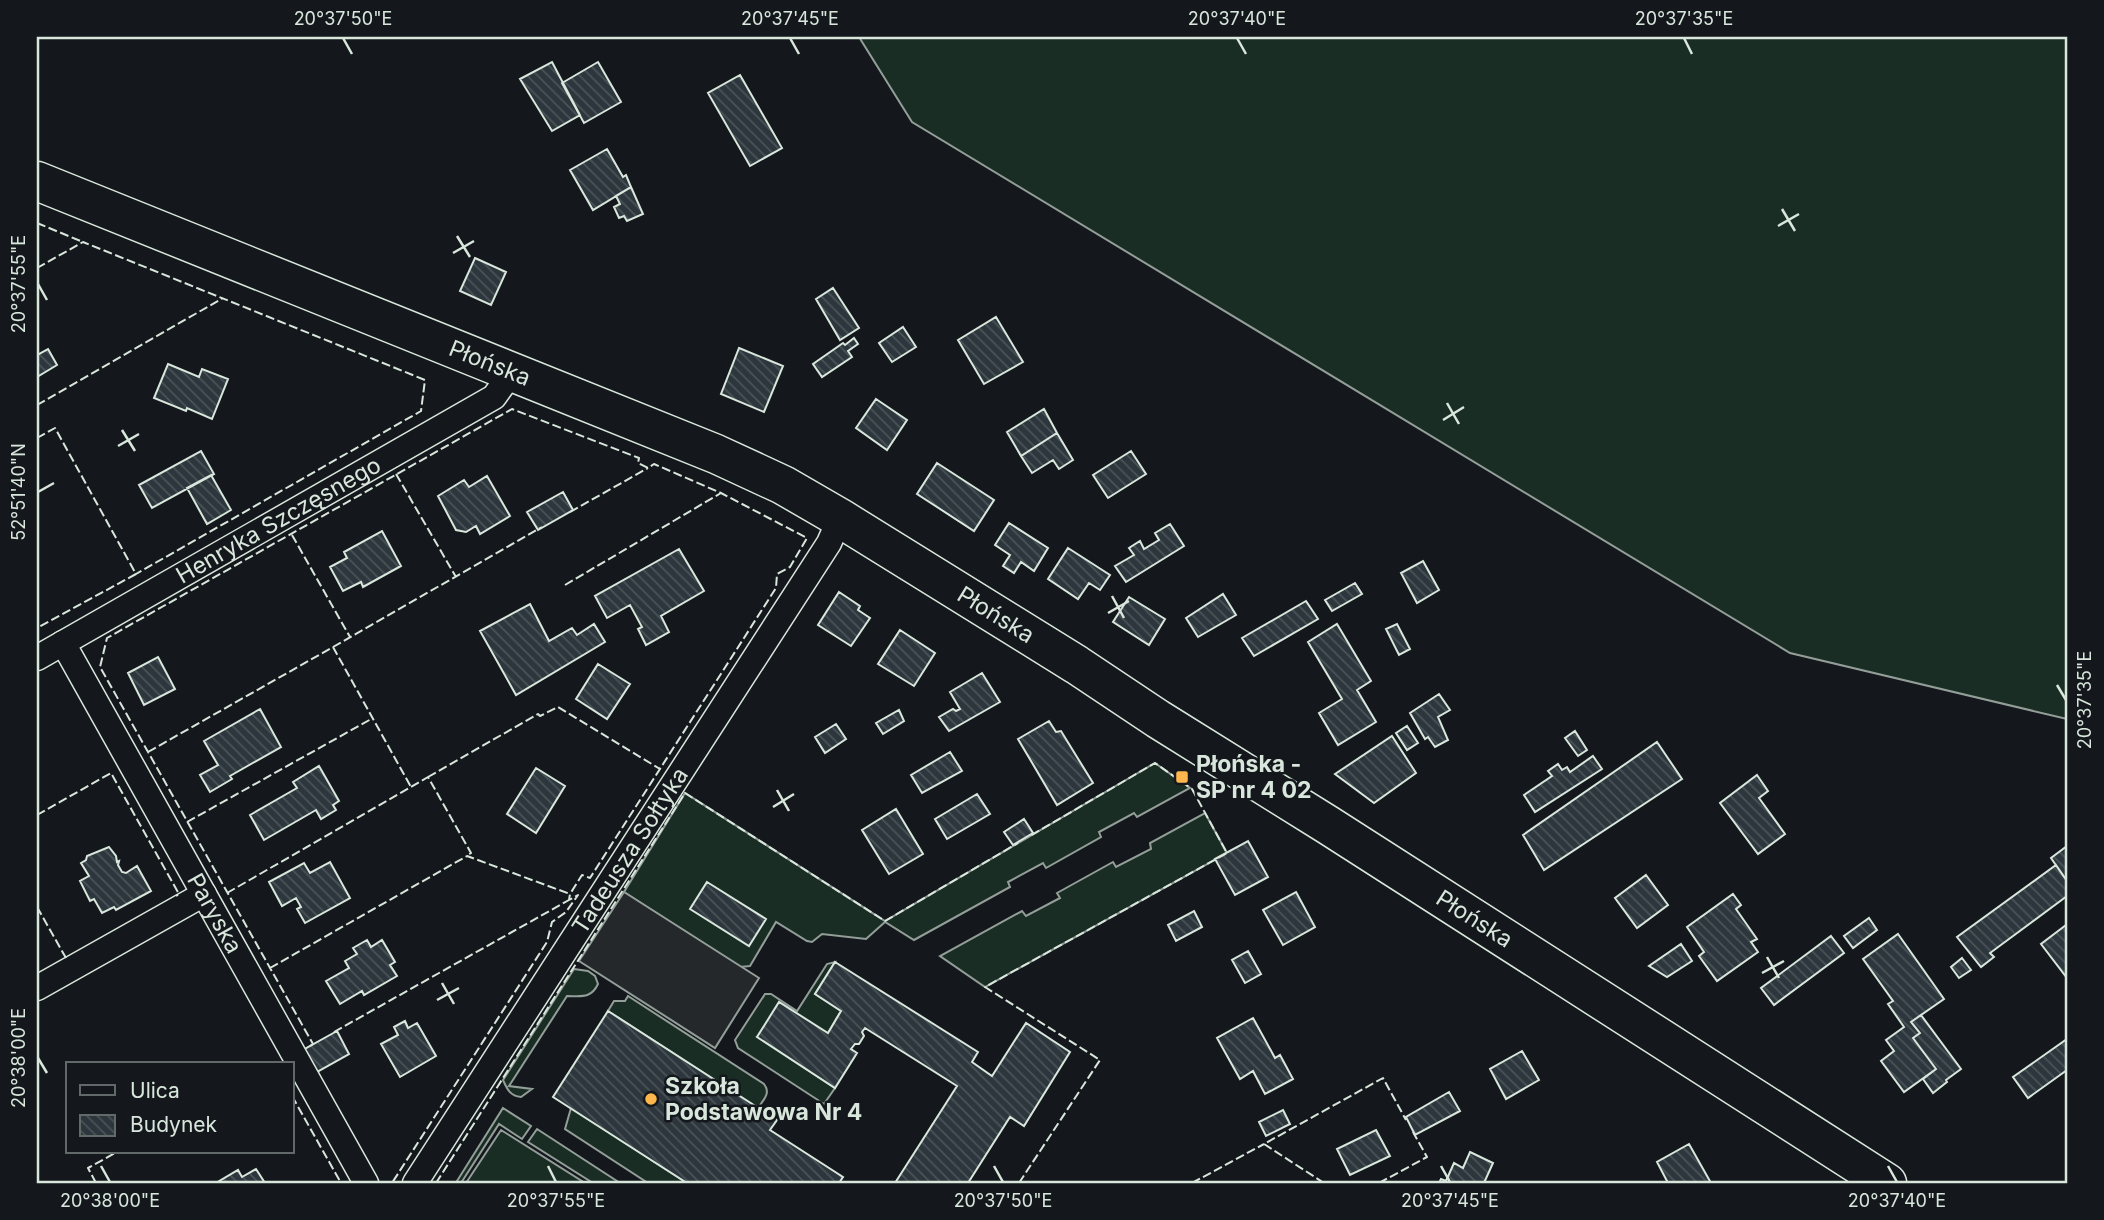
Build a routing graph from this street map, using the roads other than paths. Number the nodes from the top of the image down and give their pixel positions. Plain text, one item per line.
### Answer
1 (37, 181) edge
2 (512, 372) junction
3 (840, 518) junction
4 (63, 643) junction
5 (37, 658) edge
6 (204, 894) junction
7 (37, 988) edge
8 (366, 1183) edge
9 (415, 1183) edge
10 (1887, 1183) edge

1 - 2 main road, Płońska
2 - 3 main road, Płońska
2 - 4 street, Henryka Szczęsnego
3 - 9 street, Tadeusza Sołtyka
3 - 10 main road, Płońska
4 - 5 street, Henryka Szczęsnego
4 - 6 street, Paryska
6 - 7 street
6 - 8 street, Paryska

